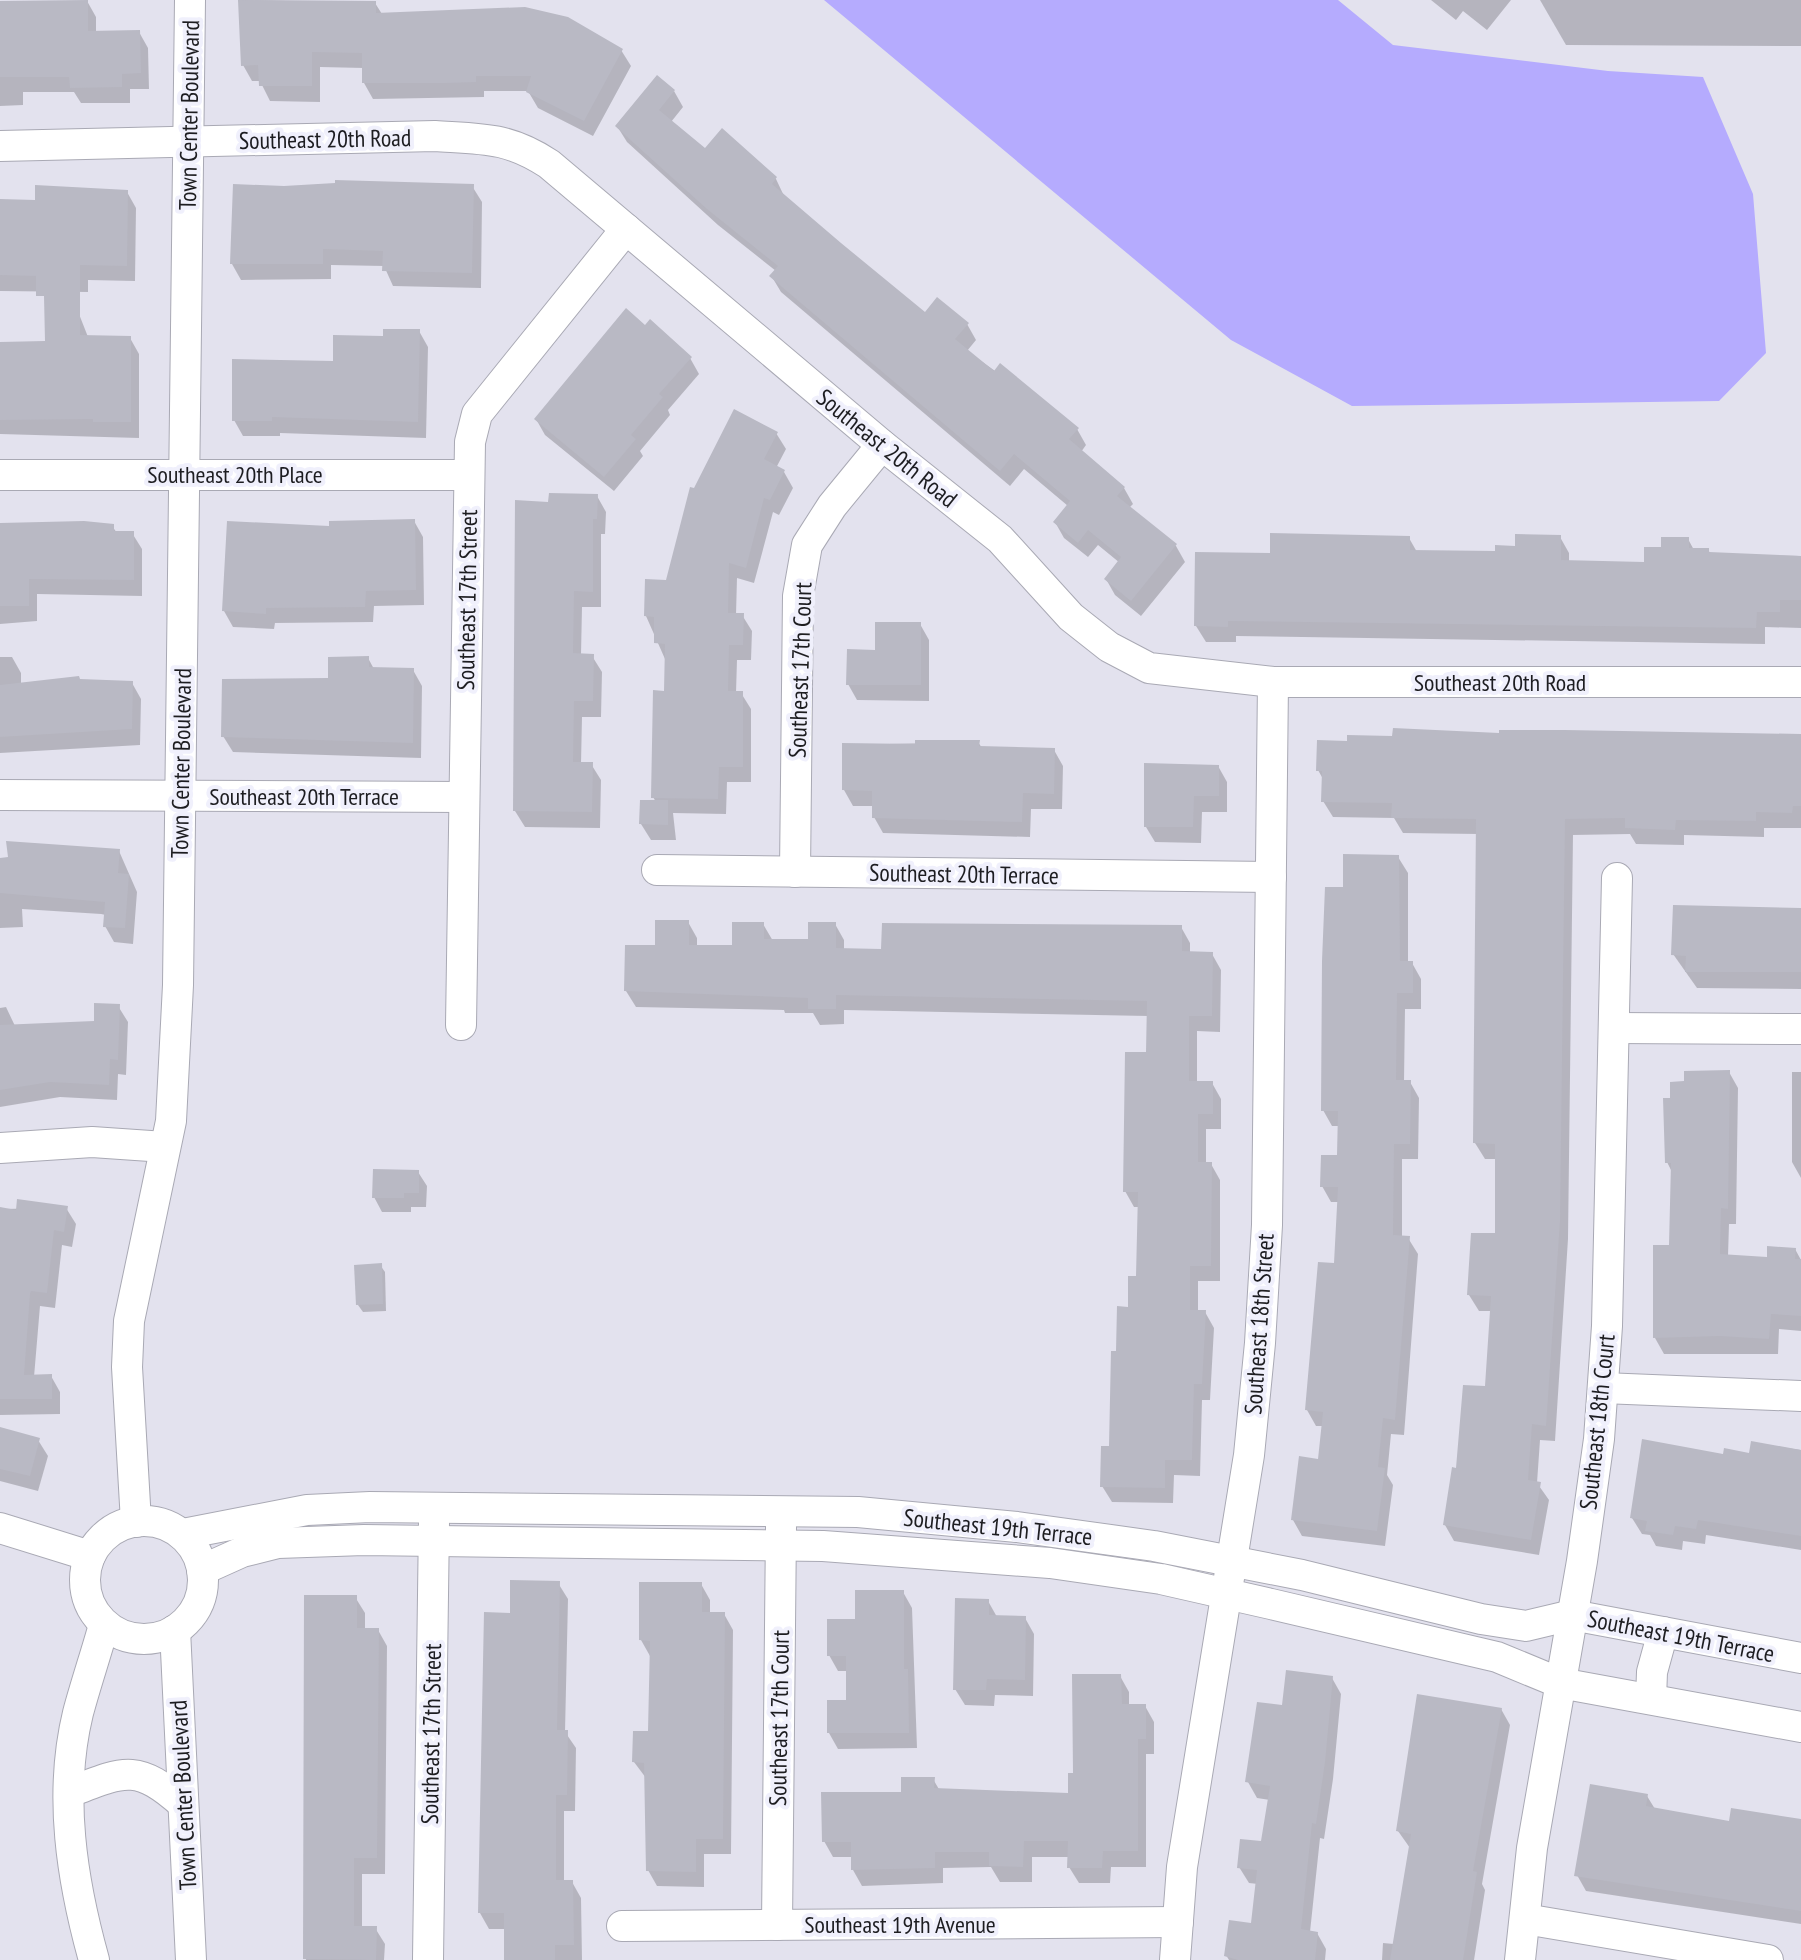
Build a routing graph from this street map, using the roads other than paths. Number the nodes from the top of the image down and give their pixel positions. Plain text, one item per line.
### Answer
1 (190, 0) edge
2 (188, 142) junction
3 (0, 146) edge
4 (626, 229) junction
5 (882, 445) junction
6 (184, 474) junction
7 (0, 475) edge
8 (469, 475) junction
9 (1273, 682) junction
10 (1801, 682) edge
11 (0, 795) edge
12 (180, 795) junction
13 (464, 797) junction
14 (657, 870) dead end
15 (795, 872) junction
16 (1271, 877) junction
17 (1617, 878) dead end
18 (461, 1025) dead end
19 (1615, 1028) junction
20 (1801, 1029) edge
21 (165, 1147) junction
22 (0, 1148) edge
23 (1603, 1388) junction
24 (1801, 1396) edge
25 (435, 1507) junction
26 (781, 1511) junction
27 (136, 1522) junction
28 (0, 1528) edge
29 (183, 1534) junction
30 (434, 1541) junction
31 (781, 1546) junction
32 (90, 1556) junction
33 (1232, 1561) junction
34 (202, 1570) junction
35 (1227, 1594) junction
36 (1572, 1615) junction
37 (104, 1625) junction
38 (175, 1630) junction
39 (1663, 1632) junction
40 (1801, 1658) edge
41 (1560, 1683) junction
42 (1651, 1699) junction
43 (1801, 1727) edge
44 (70, 1792) junction
45 (183, 1804) junction
46 (1525, 1919) junction
47 (1178, 1922) junction
48 (777, 1925) junction
49 (622, 1926) dead end
50 (94, 1960) edge
51 (191, 1960) edge
52 (428, 1960) edge
53 (1175, 1960) edge
54 (1520, 1960) edge
55 (1768, 1960) edge

1 - 2 street, Town Center Boulevard
2 - 3 street, Southeast 20th Road
2 - 4 street, Southeast 20th Road
2 - 6 street, Town Center Boulevard
4 - 5 street, Southeast 20th Road
4 - 8 street, Southeast 17th Street
5 - 9 street, Southeast 20th Road
5 - 15 street, Southeast 17th Court
6 - 7 street, Southeast 20th Place
6 - 8 street, Southeast 20th Place
6 - 12 street, Town Center Boulevard
8 - 13 street, Southeast 17th Street
9 - 10 street, Southeast 20th Road
9 - 16 street, Southeast 18th Street
11 - 12 street, Southeast 20th Terrace
12 - 13 street, Southeast 20th Terrace
12 - 21 street, Town Center Boulevard
13 - 18 street, Southeast 17th Street
14 - 15 street, Southeast 20th Terrace
15 - 16 street, Southeast 20th Terrace
16 - 33 street, Southeast 18th Street
17 - 19 street, Southeast 18th Court
19 - 20 street
19 - 23 street, Southeast 18th Court
21 - 22 street
21 - 27 street, Town Center Boulevard
23 - 24 street
23 - 36 street, Southeast 18th Court
25 - 26 street, Southeast 19th Terrace
25 - 29 street, Southeast 19th Terrace
25 - 30 street, Southeast 17th Street
26 - 31 street, Southeast 17th Court
26 - 33 street, Southeast 19th Terrace
27 - 29 street
27 - 32 street
28 - 32 street
29 - 34 street
30 - 31 street, Southeast 19th Terrace
30 - 34 street, Southeast 19th Terrace
30 - 52 street, Southeast 17th Street
31 - 35 street, Southeast 19th Terrace
31 - 48 street, Southeast 17th Court
32 - 37 street
33 - 35 street, Southeast 18th Street
33 - 36 street, Southeast 19th Terrace
34 - 38 street
35 - 41 street, Southeast 19th Terrace
35 - 47 street, Southeast 18th Street
36 - 39 street, Southeast 19th Terrace
36 - 41 street, Southeast 18th Court
37 - 38 street
37 - 44 street
38 - 45 street, Town Center Boulevard
39 - 40 street, Southeast 19th Terrace
39 - 42 street
41 - 42 street, Southeast 19th Terrace
41 - 46 street, Southeast 18th Court
42 - 43 street, Southeast 19th Terrace
44 - 45 street
44 - 50 street
45 - 51 street, Town Center Boulevard
46 - 54 street, Southeast 18th Court
46 - 55 street
47 - 48 street, Southeast 19th Avenue
47 - 53 street, Southeast 18th Street
48 - 49 street, Southeast 19th Avenue

